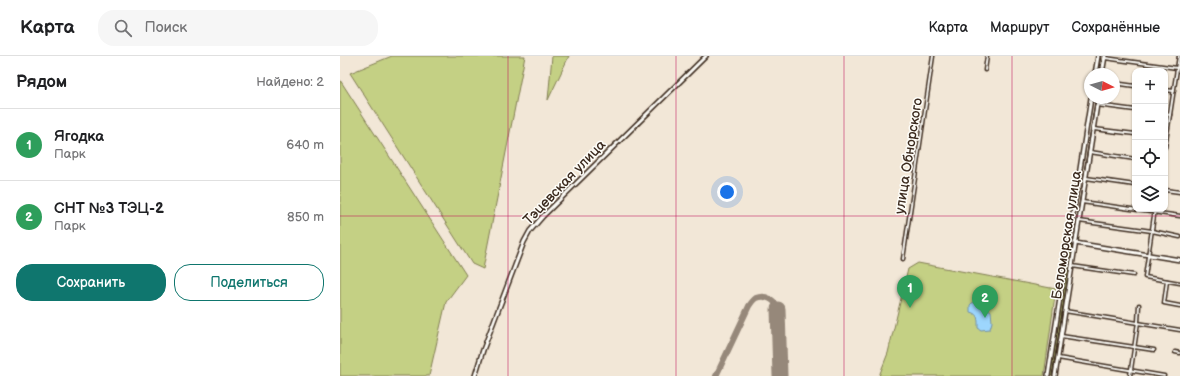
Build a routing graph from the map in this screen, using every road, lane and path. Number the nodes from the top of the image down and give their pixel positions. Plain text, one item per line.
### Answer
1 (706, 56) edge
2 (933, 56) edge
3 (987, 56) edge
4 (1098, 56) edge
5 (1179, 56) edge
6 (1105, 57) edge
7 (1179, 67) edge
8 (1096, 68) edge
9 (1103, 68) edge
10 (985, 70) dead end
11 (1120, 84) edge
12 (1132, 86) edge
13 (1168, 90) edge
14 (1174, 91) junction
15 (1090, 104) edge
16 (1097, 105) joint
17 (1132, 110) edge
18 (1170, 115) joint
19 (1168, 126) edge
20 (1094, 129) junction
21 (1132, 134) edge
22 (1086, 135) junction
23 (1092, 136) junction
24 (1090, 152) junction
25 (1132, 159) edge
26 (1086, 178) junction
27 (1132, 185) edge
28 (1168, 190) edge
29 (1180, 192) edge
30 (1082, 202) junction
31 (1132, 207) edge
32 (1155, 212) edge
33 (1163, 212) edge
34 (1180, 216) edge
35 (1079, 221) junction
36 (1152, 231) junction
37 (1180, 236) edge
38 (1069, 242) junction
39 (1076, 243) junction
40 (1148, 255) junction
41 (903, 259) dead end
42 (1180, 260) edge
43 (1072, 266) junction
44 (1134, 275) dead end
45 (1167, 281) junction
46 (1180, 283) edge
47 (1140, 305) dead end
48 (1180, 306) edge
49 (1065, 311) junction
50 (1138, 322) junction
51 (1180, 330) edge
52 (1061, 336) junction
53 (1134, 347) junction
54 (1154, 350) dead end
55 (1174, 352) dead end
56 (1180, 353) edge
57 (1058, 358) junction
58 (1130, 371) junction
59 (475, 376) edge
60 (1048, 376) edge
61 (1055, 376) edge
62 (1130, 376) edge
63 (1164, 376) edge

1 - 59 main road, Тэцевская улица
2 - 41 street, улица Обнорского
3 - 10 street
4 - 8 main road
5 - 7 street
6 - 7 street
6 - 9 main road
7 - 14 street
11 - 12 street
13 - 14 street
14 - 18 street
15 - 22 main road, Беломорская улица
16 - 17 street
16 - 20 main road, Беломорская улица
18 - 19 street
20 - 21 street
20 - 23 main road, Беломорская улица
22 - 23 main road
22 - 38 main road, Беломорская улица
23 - 24 main road, Беломорская улица
24 - 25 street
24 - 26 main road, Беломорская улица
26 - 27 street
26 - 30 main road, Беломорская улица
28 - 29 street
30 - 31 street
30 - 35 main road, Беломорская улица
32 - 36 street
33 - 34 street
35 - 36 street
35 - 39 main road, Беломорская улица
36 - 37 street
36 - 40 street
38 - 39 main road
38 - 60 main road, Беломорская улица
39 - 40 main road
39 - 43 main road, Беломорская улица
40 - 42 main road
40 - 45 street
43 - 44 street
43 - 49 main road, Беломорская улица
45 - 46 street
45 - 48 street
47 - 50 street
49 - 50 street
49 - 52 main road, Беломорская улица
50 - 51 street
50 - 53 street
52 - 53 street
52 - 57 main road, Беломорская улица
53 - 54 street
53 - 58 street
55 - 56 street
57 - 58 street
57 - 61 main road, Беломорская улица
58 - 62 street
58 - 63 street

